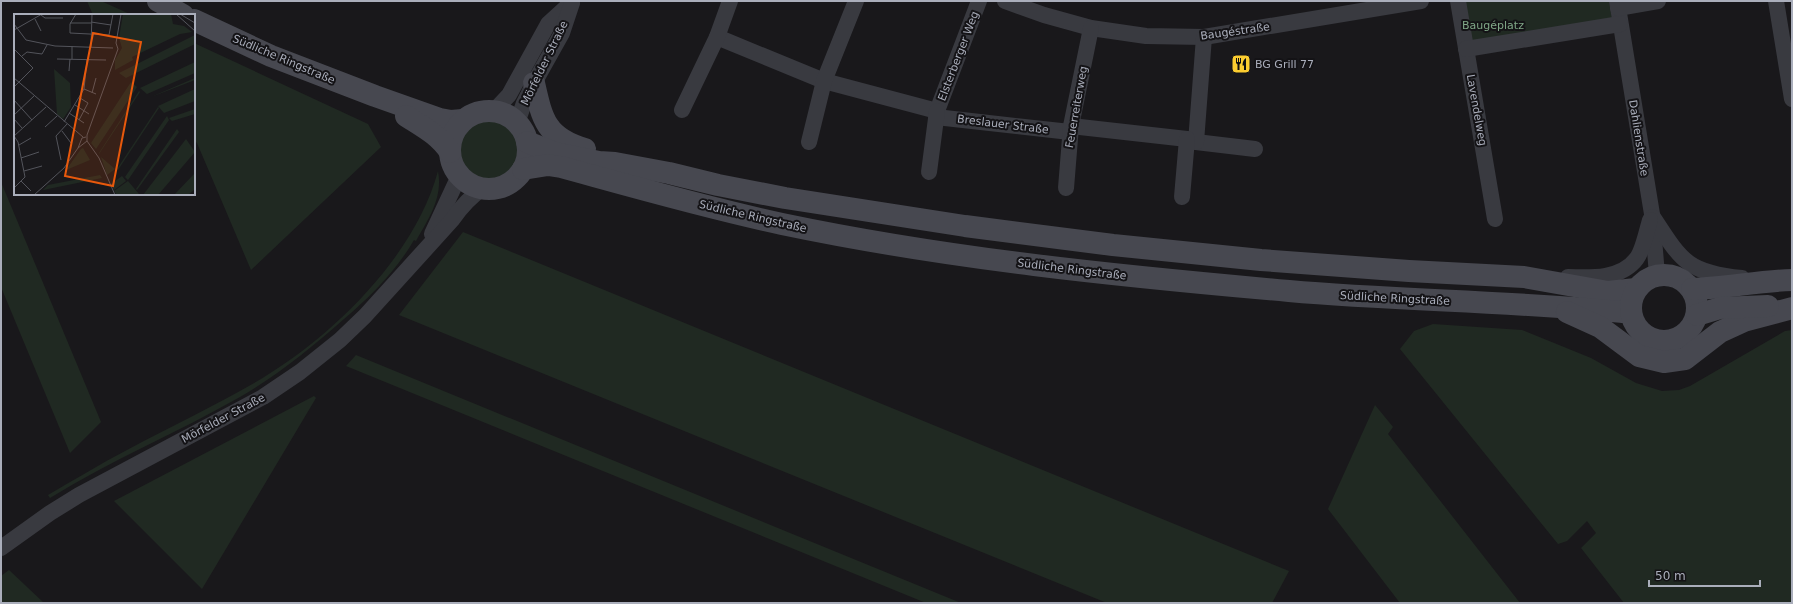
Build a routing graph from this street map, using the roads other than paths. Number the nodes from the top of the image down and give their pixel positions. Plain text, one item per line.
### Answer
1 (158, 1) edge
2 (730, 1) edge
3 (856, 1) edge
4 (979, 1) edge
5 (1005, 1) edge
6 (1421, 1) edge
7 (1458, 1) edge
8 (1658, 1) edge
9 (1776, 1) edge
10 (572, 2) edge
11 (1617, 4) edge
12 (181, 14) edge
13 (195, 20) edge
14 (1620, 24) junction
15 (1091, 28) junction
16 (717, 37) junction
17 (1204, 37) junction
18 (1466, 49) junction
19 (824, 81) junction
20 (534, 83) junction
21 (375, 96) junction
22 (1792, 99) edge
23 (682, 110) dead end
24 (494, 111) junction
25 (936, 114) junction
26 (463, 120) junction
27 (517, 123) junction
28 (1070, 129) junction
29 (1192, 140) junction
30 (527, 142) junction
31 (809, 142) dead end
32 (1255, 149) dead end
33 (450, 152) junction
34 (615, 163) junction
35 (523, 169) junction
36 (929, 172) dead end
37 (459, 176) junction
38 (483, 188) junction
39 (1066, 188) dead end
40 (1182, 197) dead end
41 (1652, 214) junction
42 (1495, 219) dead end
43 (420, 254) junction
44 (1657, 275) junction
45 (1524, 277) junction
46 (1792, 280) edge
47 (1769, 281) junction
48 (1636, 289) junction
49 (1692, 289) junction
50 (1555, 306) junction
51 (1792, 308) edge
52 (1631, 313) junction
53 (1697, 315) junction
54 (1, 548) edge

1 - 12 main road
2 - 16 street
3 - 19 street
4 - 25 street, Elsterberger Weg
5 - 15 street, Baugéstraße
6 - 17 street, Baugéstraße
7 - 18 street, Lavendelweg
8 - 11 street
9 - 22 street
10 - 20 street, Mörfelder Straße
10 - 24 street, Mörfelder Straße
11 - 14 street, Dahlienstraße
13 - 21 main road, Südliche Ringstraße
14 - 18 street
14 - 41 street, Dahlienstraße
15 - 17 street, Baugéstraße
15 - 28 street, Feuerreiterweg
16 - 19 street, Elsterberger Weg
16 - 23 street
17 - 29 street
18 - 42 street, Lavendelweg
19 - 25 street, Elsterberger Weg
19 - 31 street
20 - 27 street, Mörfelder Straße
20 - 34 main road
21 - 26 main road, Südliche Ringstraße
21 - 33 main road, Südliche Ringstraße
24 - 26 main road, Südliche Ringstraße
24 - 27 main road
25 - 28 street, Breslauer Straße
25 - 36 street, Elsterberger Weg
26 - 33 main road, Südliche Ringstraße
27 - 30 main road
28 - 29 street, Breslauer Straße
28 - 39 street, Feuerreiterweg
29 - 32 street, Breslauer Straße
29 - 40 street
30 - 34 main road, Südliche Ringstraße
30 - 35 main road
33 - 37 main road, Südliche Ringstraße
34 - 45 main road, Südliche Ringstraße
35 - 38 main road
35 - 50 main road, Südliche Ringstraße
37 - 38 main road
37 - 43 street, Mörfelder Straße
38 - 43 street, Mörfelder Straße
41 - 44 street, Dahlienstraße
41 - 45 street, Südliche Ringstraße
41 - 47 street
43 - 54 street, Mörfelder Straße
44 - 48 main road, Südliche Ringstraße
44 - 49 main road
45 - 48 main road, Südliche Ringstraße
46 - 47 main road
47 - 49 main road
48 - 52 main road
49 - 53 main road
50 - 51 main road
50 - 52 main road, Südliche Ringstraße
51 - 53 main road
52 - 53 main road

